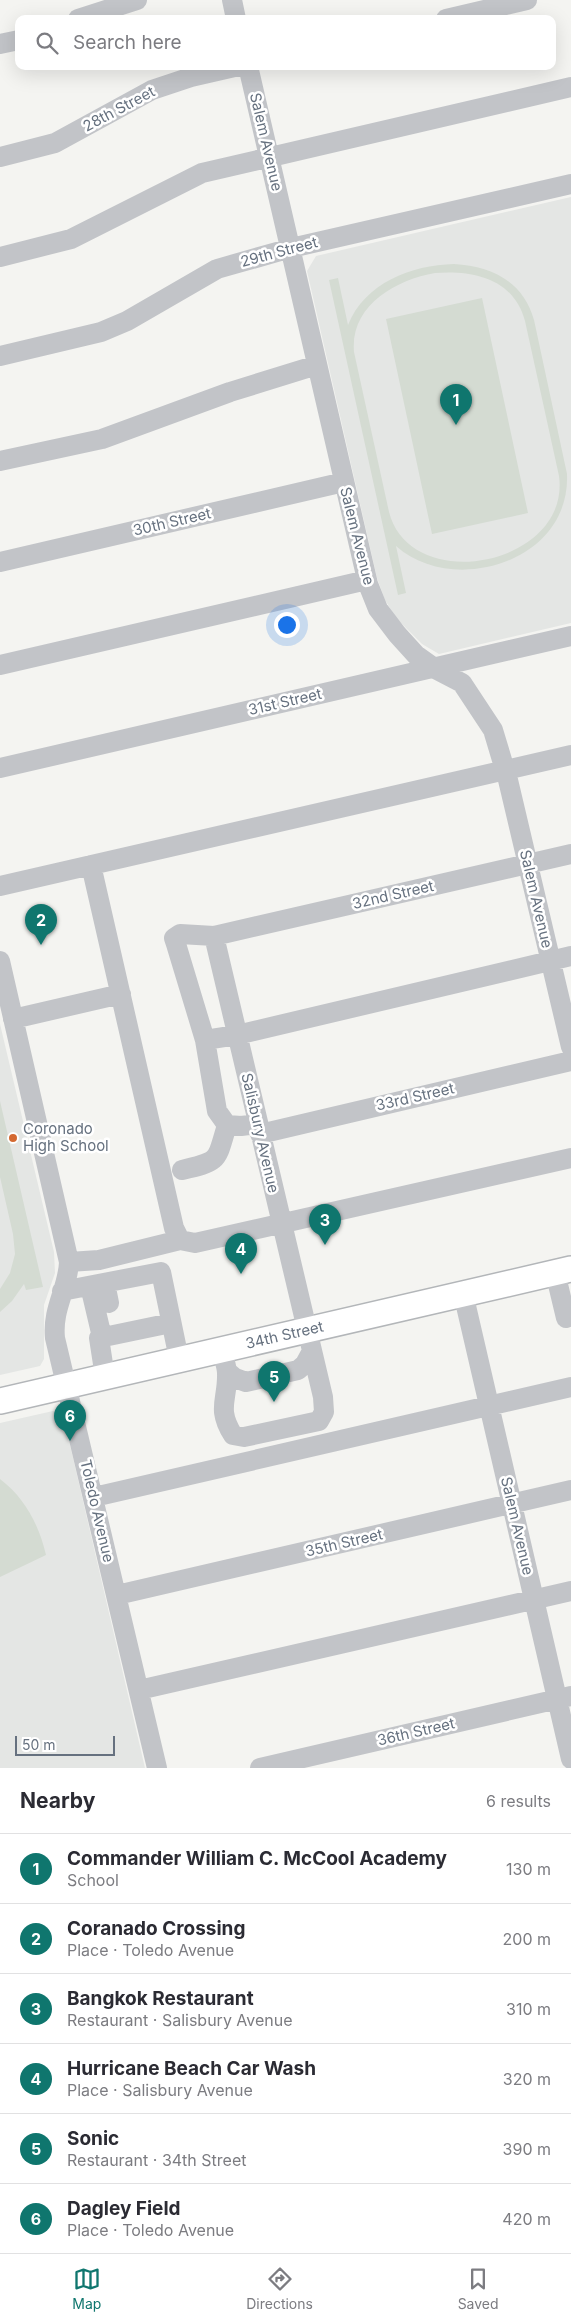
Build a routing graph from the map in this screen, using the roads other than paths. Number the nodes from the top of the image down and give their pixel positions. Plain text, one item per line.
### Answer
1 (137, 0) edge
2 (232, 0) edge
3 (527, 0) edge
4 (90, 15) edge
5 (235, 15) edge
6 (463, 15) edge
7 (15, 41) edge
8 (0, 44) edge
9 (222, 70) edge
10 (249, 70) edge
11 (571, 87) edge
12 (270, 156) junction
13 (0, 157) edge
14 (571, 184) edge
15 (291, 248) junction
16 (0, 257) edge
17 (0, 356) edge
18 (317, 365) junction
19 (0, 461) edge
20 (344, 482) junction
21 (0, 562) edge
22 (367, 580) junction
23 (571, 636) edge
24 (0, 665) edge
25 (433, 668) junction
26 (571, 755) edge
27 (0, 768) edge
28 (506, 770) junction
29 (571, 854) edge
30 (528, 864) junction
31 (91, 865) junction
32 (0, 886) edge
33 (214, 936) junction
34 (571, 956) edge
35 (0, 961) edge
36 (551, 961) junction
37 (121, 994) junction
38 (14, 1019) junction
39 (237, 1035) junction
40 (205, 1040) junction
41 (571, 1048) edge
42 (571, 1061) edge
43 (227, 1125) junction
44 (259, 1129) junction
45 (571, 1158) edge
46 (182, 1170) dead end
47 (282, 1224) junction
48 (180, 1240) junction
49 (68, 1262) junction
50 (563, 1270) edge
51 (97, 1285) junction
52 (62, 1291) junction
53 (463, 1294) junction
54 (564, 1318) edge
55 (109, 1323) junction
56 (171, 1323) junction
57 (309, 1340) junction
58 (179, 1360) junction
59 (224, 1361) junction
60 (105, 1377) junction
61 (67, 1386) junction
62 (571, 1386) edge
63 (0, 1401) edge
64 (489, 1405) junction
65 (571, 1490) edge
66 (94, 1497) junction
67 (512, 1504) junction
68 (571, 1591) edge
69 (117, 1595) junction
70 (534, 1600) junction
71 (139, 1690) junction
72 (564, 1698) edge
73 (571, 1760) edge
74 (157, 1768) edge
75 (260, 1768) edge

1 - 4 street
2 - 5 street
3 - 6 street
7 - 8 street
9 - 13 street, 28th Street
10 - 12 street, Salem Avenue
11 - 12 street
12 - 15 street, Salem Avenue
12 - 16 street
14 - 15 street, 29th Street
15 - 17 street, 29th Street
15 - 18 street, Salem Avenue
18 - 19 street
18 - 20 street, Salem Avenue
20 - 21 street, 30th Street
20 - 22 street, Salem Avenue
22 - 24 street
22 - 25 street, Salem Avenue
23 - 25 street, 31st Street
25 - 27 street, 31st Street
25 - 28 street, Salem Avenue
26 - 28 street
28 - 30 street, Salem Avenue
28 - 31 street
29 - 30 street, 32nd Street
30 - 33 street, 32nd Street
30 - 36 street, Salem Avenue
31 - 32 street
31 - 37 street
33 - 39 street, Salisbury Avenue
33 - 40 street, 32nd Street
34 - 36 street
35 - 38 street, Toledo Avenue
36 - 39 street
36 - 41 street, Salem Avenue
37 - 38 street
37 - 48 street
38 - 49 street, Toledo Avenue
39 - 40 street
39 - 44 street, Salisbury Avenue
40 - 43 street
42 - 44 street, 33rd Street
43 - 44 street, 33rd Street
43 - 46 street
44 - 47 street, Salisbury Avenue
45 - 47 street
47 - 48 street
47 - 57 street, Salisbury Avenue
48 - 49 street
49 - 52 street, Toledo Avenue
50 - 53 main road, 34th Street
50 - 54 street
51 - 52 street
51 - 55 street
51 - 55 street
51 - 56 street
52 - 61 street, Toledo Avenue
53 - 57 main road, 34th Street
53 - 64 street, Salem Avenue
55 - 56 street
55 - 60 street
56 - 58 street
57 - 59 main road, 34th Street
57 - 59 street
57 - 59 street, Salisbury Avenue
58 - 59 main road, 34th Street
58 - 60 main road, 34th Street
60 - 61 main road, 34th Street
61 - 63 main road, 34th Street
61 - 66 street, Toledo Avenue
62 - 64 street
64 - 66 street
64 - 67 street, Salem Avenue
65 - 67 street, 35th Street
66 - 69 street, Toledo Avenue
67 - 69 street, 35th Street
67 - 70 street, Salem Avenue
68 - 70 street
69 - 71 street, Toledo Avenue
70 - 71 street
70 - 72 street, Salem Avenue
71 - 74 street, Toledo Avenue
72 - 73 street, Salem Avenue
72 - 75 street, 36th Street

